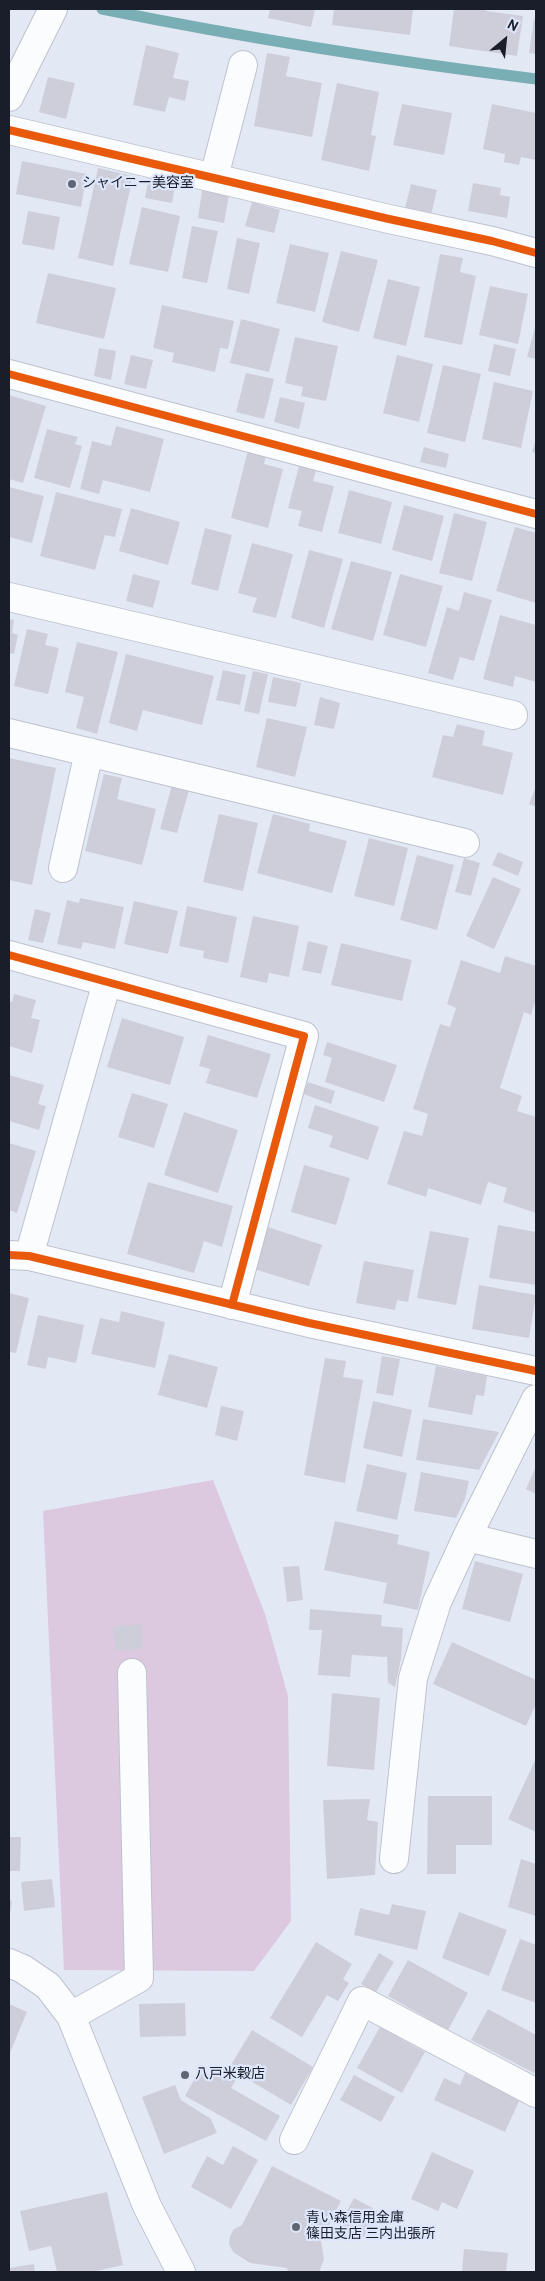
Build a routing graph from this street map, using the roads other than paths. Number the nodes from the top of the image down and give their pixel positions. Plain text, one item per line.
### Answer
1 (53, 9) edge
2 (243, 65) dead end
3 (9, 97) edge
4 (9, 130) edge
5 (214, 177) junction
6 (536, 253) edge
7 (9, 374) edge
8 (536, 514) edge
9 (9, 597) edge
10 (513, 715) dead end
11 (9, 733) edge
12 (89, 752) junction
13 (466, 843) dead end
14 (63, 868) dead end
15 (9, 955) edge
16 (108, 982) junction
17 (19, 1255) edge
18 (232, 1305) junction
19 (536, 1371) edge
20 (536, 1399) edge
21 (467, 1536) junction
22 (536, 1554) edge
23 (132, 1672) dead end
24 (394, 1859) dead end
25 (9, 1963) edge
26 (71, 2016) junction
27 (536, 2093) edge
28 (294, 2140) dead end
29 (181, 2272) edge

1 - 3 street
2 - 5 street
4 - 5 street
5 - 6 street
7 - 8 street
9 - 10 street
11 - 12 street
12 - 13 street
12 - 14 street
15 - 16 street
16 - 17 street
16 - 18 street
17 - 18 street
18 - 19 street
20 - 21 street
21 - 22 street
21 - 24 street
23 - 26 street
25 - 26 street
26 - 29 street
27 - 28 street

